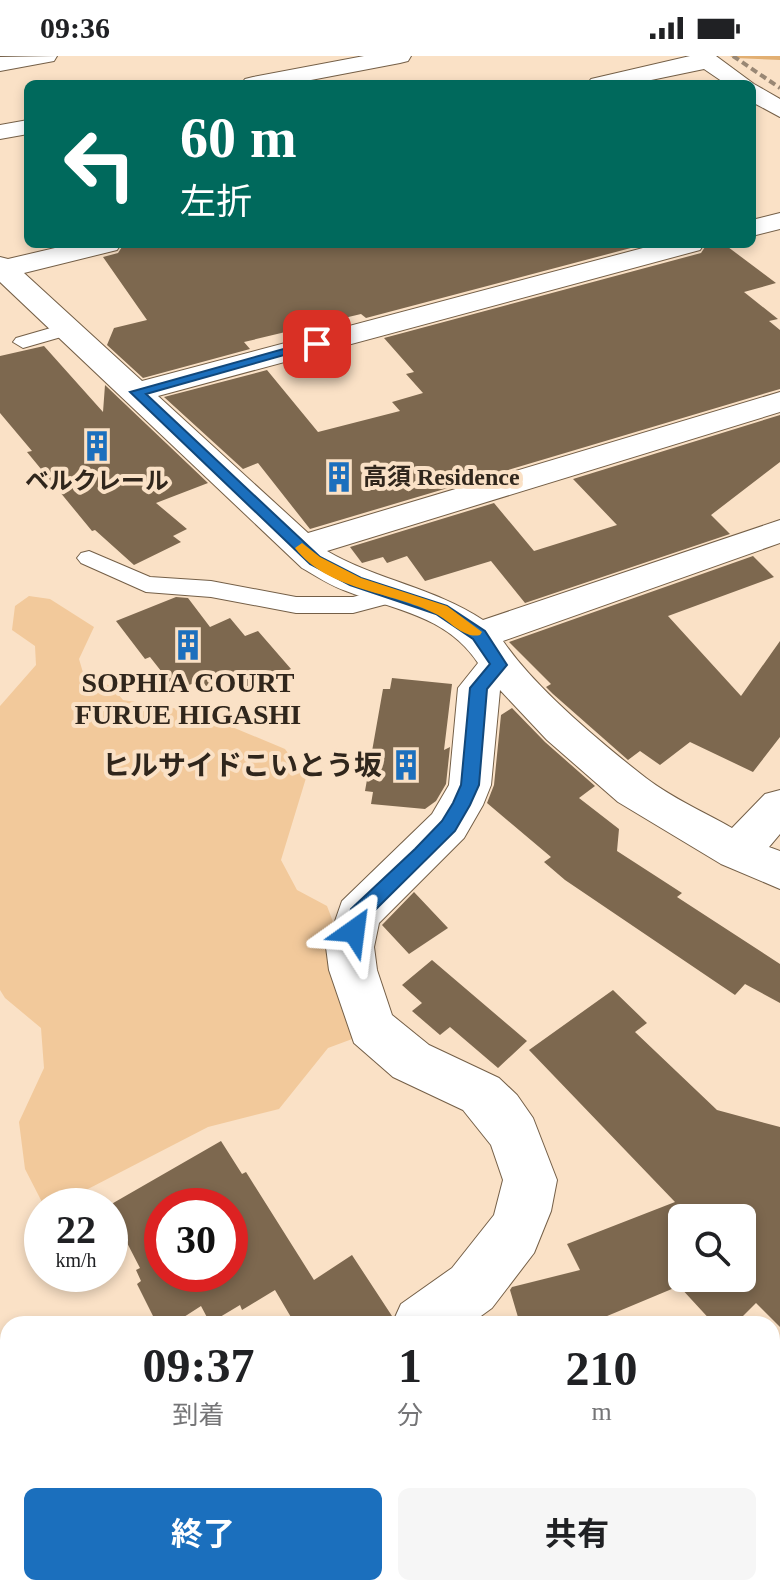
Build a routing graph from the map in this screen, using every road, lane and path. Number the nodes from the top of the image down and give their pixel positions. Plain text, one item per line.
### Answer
1 (46, 56) edge
2 (400, 56) edge
3 (705, 58) edge
4 (0, 64) edge
5 (274, 80) edge
6 (615, 80) edge
7 (735, 80) edge
8 (756, 95) edge
9 (780, 110) edge
10 (24, 128) edge
11 (0, 132) edge
12 (780, 221) edge
13 (756, 227) edge
14 (89, 248) edge
15 (675, 248) edge
16 (1, 268) edge
17 (68, 329) junction
18 (23, 342) dead end
19 (137, 392) junction
20 (780, 402) edge
21 (780, 531) edge
22 (301, 547) junction
23 (89, 558) dead end
24 (394, 594) junction
25 (489, 650) junction
26 (780, 806) edge
27 (737, 852) junction
28 (780, 871) edge
29 (432, 1316) edge

1 - 4 street
2 - 5 street
3 - 6 street
3 - 7 street
8 - 9 street
10 - 11 street
12 - 13 street
14 - 16 street
15 - 19 street
16 - 17 street
17 - 18 lane
17 - 19 street
19 - 22 street
20 - 22 street
21 - 25 street
22 - 24 street
23 - 24 lane
24 - 25 street
25 - 27 street
25 - 29 street
26 - 27 street
27 - 28 street

